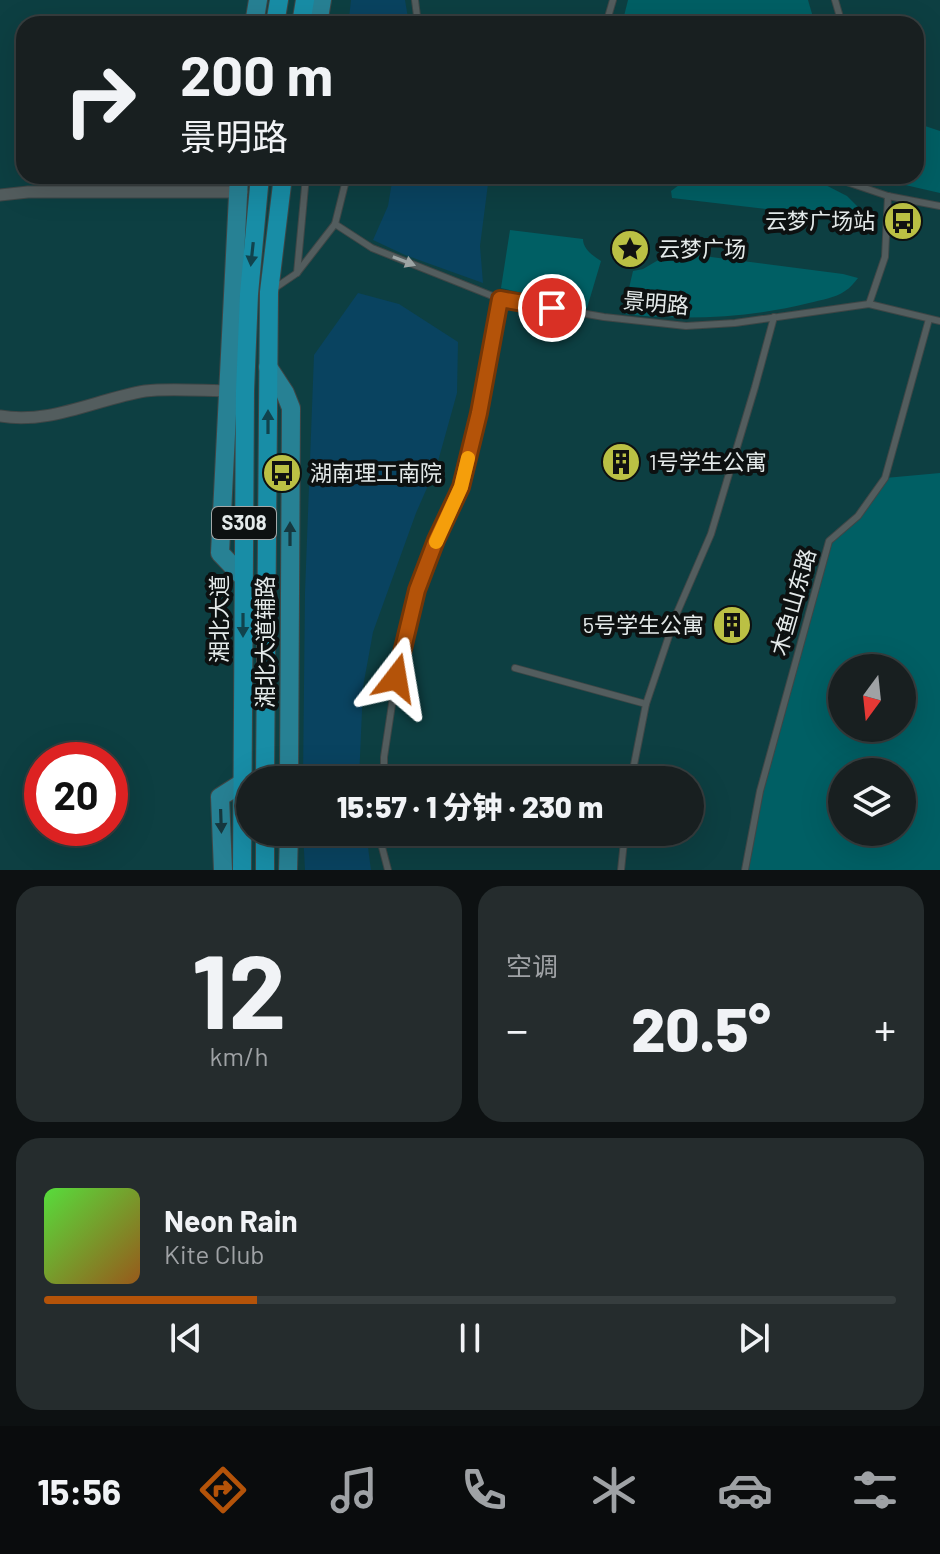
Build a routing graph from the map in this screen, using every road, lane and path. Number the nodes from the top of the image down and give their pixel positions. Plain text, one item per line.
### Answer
1 (238, 184) edge
2 (259, 184) edge
3 (282, 184) edge
4 (305, 184) edge
5 (345, 184) edge
6 (855, 184) edge
7 (0, 195) edge
8 (888, 196) junction
9 (940, 206) edge
10 (335, 224) junction
11 (297, 273) junction
12 (269, 292) junction
13 (500, 299) junction
14 (869, 304) junction
15 (774, 317) junction
16 (929, 319) junction
17 (940, 321) edge
18 (268, 367) junction
19 (236, 391) junction
20 (0, 416) edge
21 (515, 668) dead end
22 (646, 704) junction
23 (242, 766) edge
24 (265, 766) edge
25 (289, 766) edge
26 (384, 766) edge
27 (634, 766) edge
28 (236, 787) edge
29 (242, 846) edge
30 (265, 846) edge
31 (289, 846) edge
32 (382, 846) edge
33 (624, 846) edge
34 (223, 870) edge
35 (242, 870) edge
36 (265, 870) edge
37 (288, 870) edge
38 (388, 870) edge
39 (621, 870) edge
40 (745, 870) edge

1 - 2 street
1 - 7 street
1 - 19 main road
2 -> 19 highway, 湘北大道 / S308
3 - 12 highway, S308
4 - 11 lane
5 - 10 lane
6 - 8 lane
8 - 9 lane
8 - 14 lane
10 - 11 lane
10 -> 13 lane, 景明路
11 - 12 lane
12 - 18 highway, S308
13 - 15 lane, 景明路
13 - 26 lane
14 - 15 lane, 景明路
14 - 16 lane, 景明路
15 - 22 lane
16 - 17 lane, 景明路
16 - 40 lane, 木鱼山东路
24 -> 18 highway, S308
25 -> 18 main road, 湘北大道辅路
19 - 20 street
19 -> 23 highway, 湘北大道 / S308
21 - 22 lane
22 - 27 lane
28 -> 34 main road
29 - 35 highway, 湘北大道 / S308
30 - 36 highway
31 - 37 main road
32 - 38 lane
33 - 39 lane

